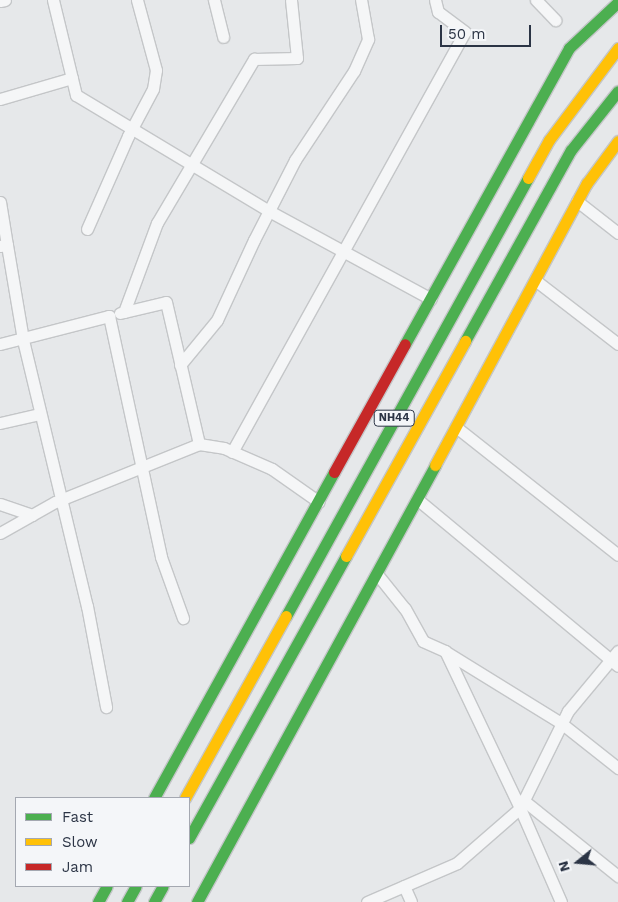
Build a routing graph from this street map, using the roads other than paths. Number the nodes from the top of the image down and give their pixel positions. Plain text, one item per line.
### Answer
1 (6, 0) edge
2 (53, 0) edge
3 (137, 0) edge
4 (214, 0) edge
5 (292, 0) edge
6 (361, 0) edge
7 (435, 0) edge
8 (536, 0) edge
9 (0, 1) edge
10 (615, 3) edge
11 (555, 20) dead end
12 (223, 36) dead end
13 (618, 48) edge
14 (72, 78) junction
15 (618, 91) edge
16 (0, 98) edge
17 (132, 129) junction
18 (618, 141) edge
19 (192, 164) junction
20 (0, 202) edge
21 (577, 202) junction
22 (268, 211) junction
23 (87, 229) dead end
24 (618, 233) edge
25 (3, 245) edge
26 (343, 252) junction
27 (535, 280) junction
28 (431, 299) junction
29 (124, 312) junction
30 (109, 316) junction
31 (22, 340) junction
32 (0, 344) edge
33 (618, 344) edge
34 (180, 365) junction
35 (40, 414) junction
36 (0, 423) edge
37 (456, 427) junction
38 (199, 444) junction
39 (232, 452) junction
40 (140, 467) junction
41 (60, 499) junction
42 (417, 499) junction
43 (319, 502) junction
44 (0, 504) edge
45 (32, 514) junction
46 (340, 517) junction
47 (361, 527) junction
48 (0, 533) edge
49 (618, 555) edge
50 (377, 574) junction
51 (183, 618) dead end
52 (445, 651) junction
53 (615, 659) edge
54 (106, 707) dead end
55 (561, 723) junction
56 (618, 768) edge
57 (155, 797) edge
58 (186, 797) edge
59 (522, 804) junction
60 (190, 836) edge
61 (618, 876) edge
62 (404, 886) junction
63 (106, 887) edge
64 (136, 887) edge
65 (162, 887) edge
66 (98, 902) edge
67 (128, 902) edge
68 (154, 902) edge
69 (197, 902) edge
70 (367, 902) edge
71 (411, 902) edge
72 (561, 902) edge

1 - 9 street
2 - 14 street
3 - 17 street
4 - 12 street
5 - 19 street
6 - 22 street
7 - 26 street
8 - 11 street
10 - 28 main road
13 - 46 main road, NH44
14 - 16 street
14 - 17 street
15 - 47 main road, NH44
17 - 19 street
17 - 23 street
18 - 21 main road
19 - 22 street
19 - 29 street
20 - 25 street
21 - 24 street
21 - 27 main road
22 - 26 street
22 - 34 street
25 - 31 street
26 - 28 street
26 - 39 street
27 - 33 street
27 - 37 main road
28 - 43 main road
29 - 30 street
29 - 34 street
30 - 31 street
30 - 40 street
31 - 32 street
31 - 35 street
34 - 38 street
35 - 36 street
35 - 41 street
37 - 42 main road
37 - 49 street
38 - 39 street
38 - 40 street
39 - 43 street
40 - 41 street
40 - 51 street
41 - 45 street
41 - 54 street
42 - 50 main road
42 - 53 street
43 - 57 main road
44 - 45 street
45 - 48 street
46 - 47 street
46 - 58 main road, NH44
47 - 60 main road, NH44
50 - 52 street
50 - 69 main road
52 - 55 street
52 - 59 street
53 - 55 street
55 - 56 street
55 - 59 street
59 - 61 street
59 - 62 street
59 - 72 street
62 - 70 street
62 - 71 street
63 - 66 main road
64 - 67 main road
65 - 68 main road

